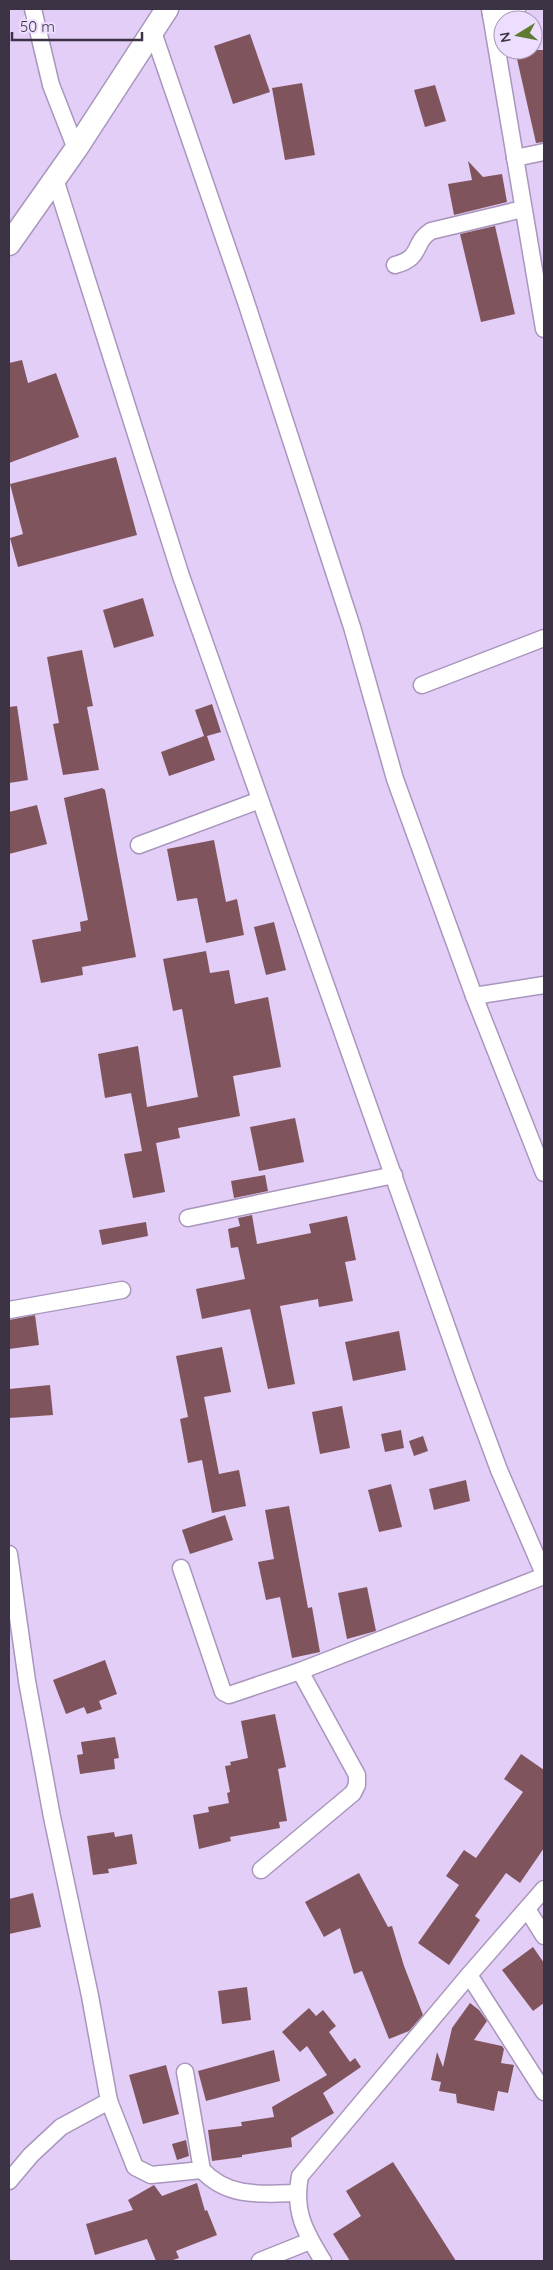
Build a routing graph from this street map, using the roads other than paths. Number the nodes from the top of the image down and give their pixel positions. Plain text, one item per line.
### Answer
1 (33, 9) edge
2 (166, 9) edge
3 (518, 9) edge
4 (490, 12) edge
5 (153, 32) junction
6 (76, 149) junction
7 (544, 152) edge
8 (515, 158) junction
9 (55, 179) junction
10 (523, 209) junction
11 (9, 244) edge
12 (395, 265) dead end
13 (544, 329) edge
14 (544, 638) edge
15 (422, 685) dead end
16 (260, 800) junction
17 (139, 845) dead end
18 (544, 985) edge
19 (474, 996) junction
20 (544, 1174) edge
21 (394, 1175) junction
22 (188, 1218) dead end
23 (122, 1290) dead end
24 (9, 1310) edge
25 (9, 1554) edge
26 (181, 1568) dead end
27 (544, 1575) edge
28 (300, 1671) junction
29 (261, 1870) dead end
30 (544, 1889) edge
31 (527, 1909) junction
32 (544, 1936) edge
33 (469, 1975) junction
34 (185, 2072) dead end
35 (544, 2092) edge
36 (109, 2101) junction
37 (202, 2170) junction
38 (9, 2182) edge
39 (297, 2193) junction
40 (310, 2241) junction
41 (260, 2261) edge
42 (323, 2261) edge

1 - 6 street
2 - 5 main road
3 - 4 street
4 - 8 street
5 - 6 main road
5 - 19 street
6 - 9 main road
7 - 8 street
8 - 10 street
9 - 11 main road
9 - 16 street
10 - 12 street
10 - 13 street
14 - 15 street
16 - 17 street
16 - 21 street
18 - 19 street
19 - 20 street
21 - 22 street
21 - 27 street
23 - 24 street
25 - 36 street
26 - 28 street
27 - 28 street
28 - 29 street
30 - 31 street
31 - 32 street
31 - 33 street
33 - 35 street
33 - 39 street
34 - 37 street
36 - 37 street
36 - 38 street
37 - 39 street
39 - 40 street
40 - 41 street
40 - 42 street

